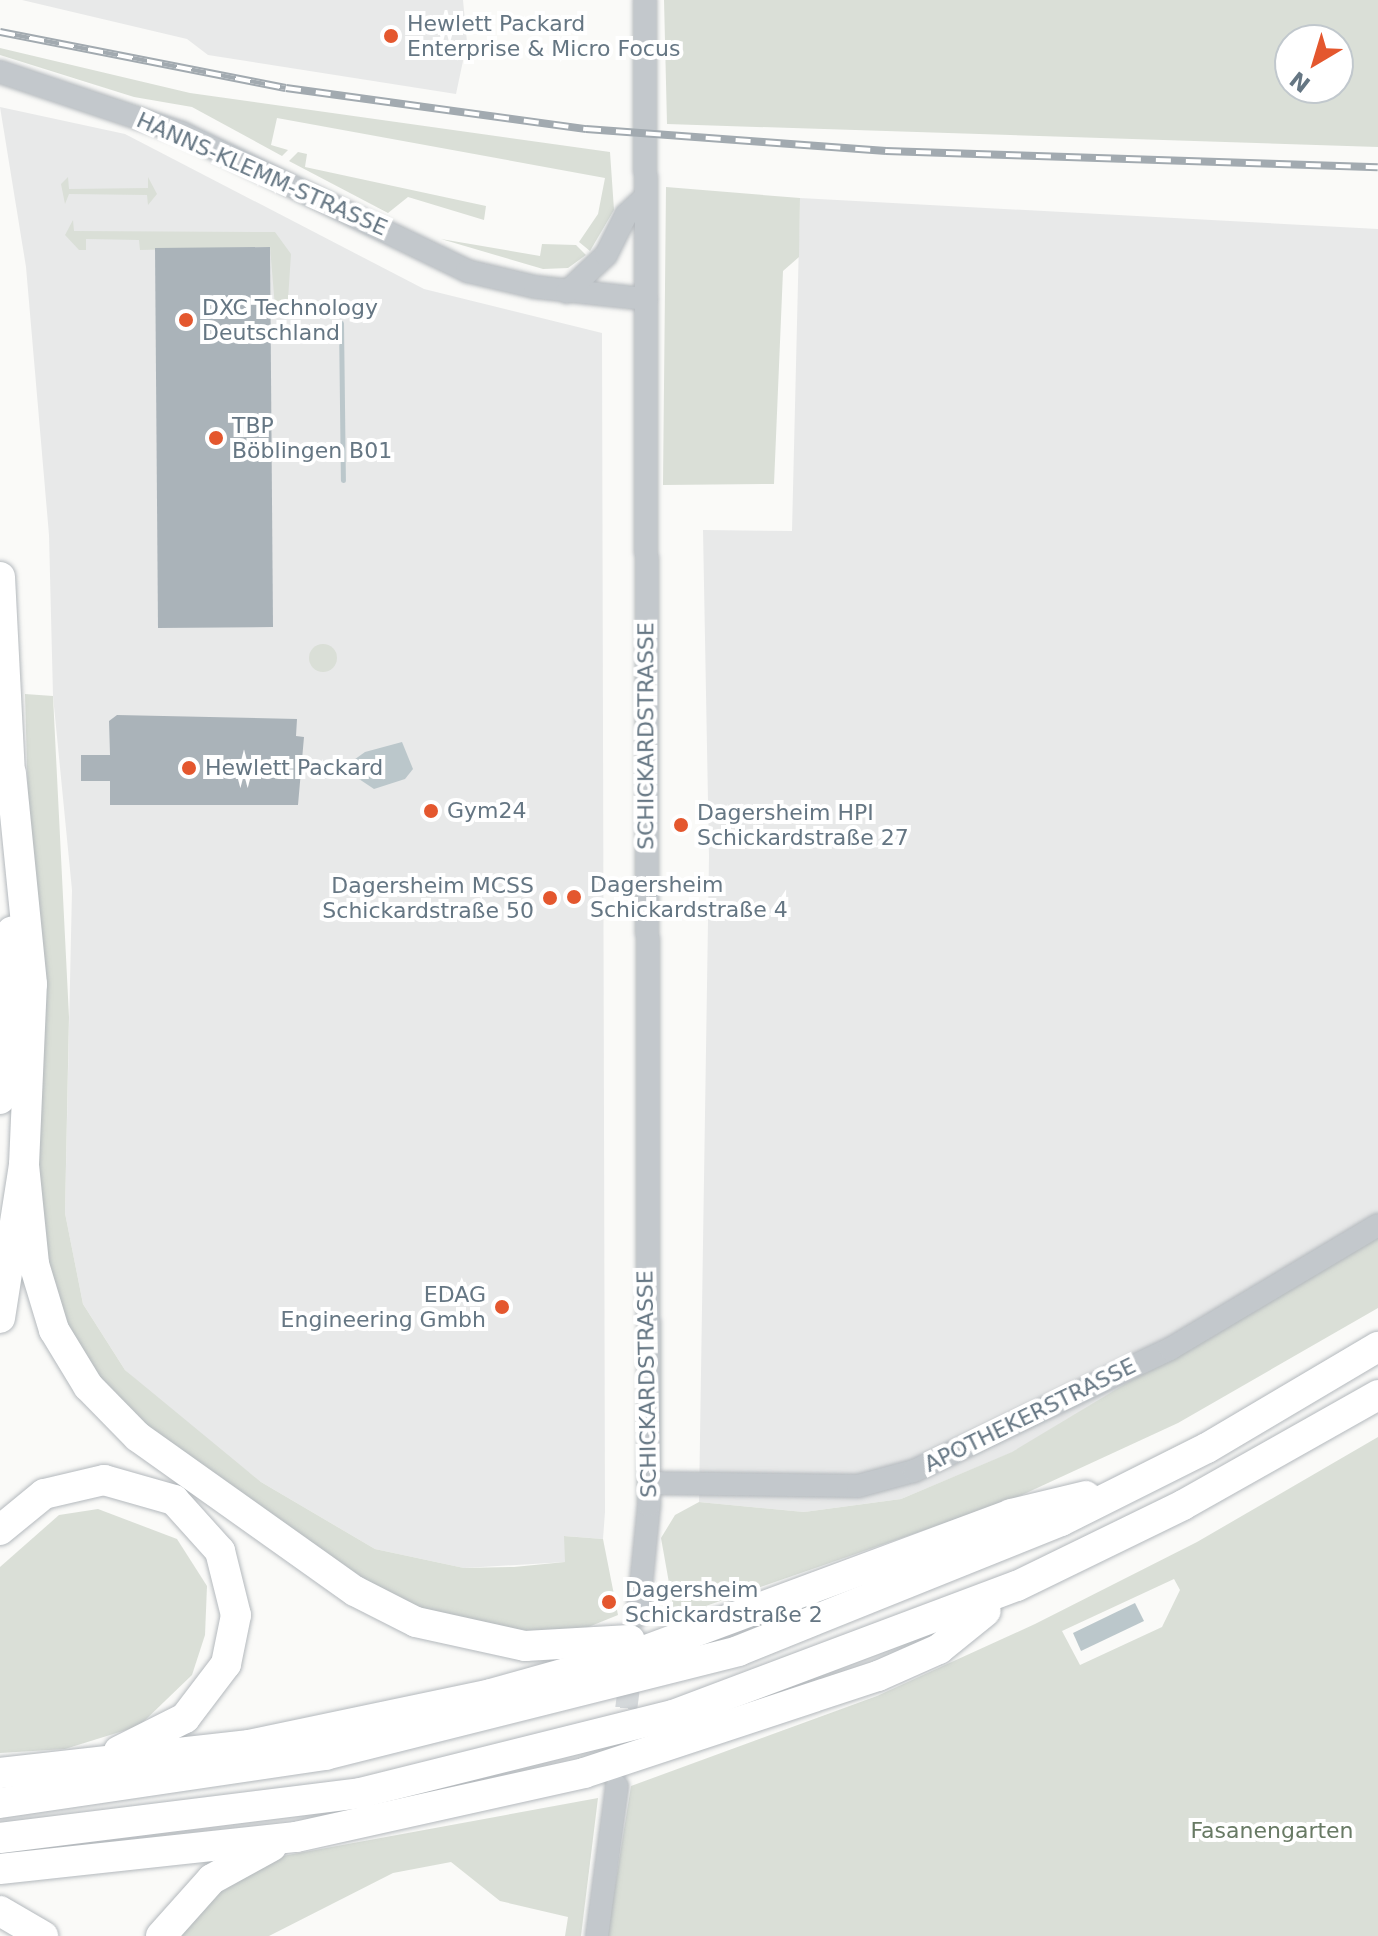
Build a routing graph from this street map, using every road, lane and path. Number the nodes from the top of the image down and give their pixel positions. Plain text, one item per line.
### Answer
1 (645, 0) edge
2 (0, 72) edge
3 (645, 197) junction
4 (567, 292) junction
5 (646, 299) junction
6 (0, 577) edge
7 (11, 773) junction
8 (0, 1099) edge
9 (24, 1165) junction
10 (1378, 1225) edge
11 (0, 1318) edge
12 (1378, 1347) edge
13 (1378, 1395) edge
14 (649, 1483) junction
15 (1124, 1491) junction
16 (0, 1530) edge
17 (1017, 1586) junction
18 (638, 1615) dead end
19 (692, 1631) junction
20 (54, 1768) junction
21 (0, 1773) edge
22 (617, 1786) dead end
23 (0, 1803) edge
24 (296, 1837) junction
25 (0, 1838) edge
26 (0, 1869) edge
27 (0, 1911) edge
28 (43, 1936) edge
29 (161, 1936) edge
30 (597, 1936) edge

1 - 3 street, SCHICKARDSTRASSE
2 - 4 street, HANNS-KLEMM-STRASSE
3 - 4 street
3 - 5 street, SCHICKARDSTRASSE
4 - 5 street, HANNS-KLEMM-STRASSE
5 - 14 street, SCHICKARDSTRASSE
6 - 7 highway
7 - 8 highway
7 - 9 highway
9 - 11 highway
9 - 19 highway
10 - 14 street, APOTHEKERSTRASSE
12 - 15 highway
13 - 17 highway
14 - 18 street, SCHICKARDSTRASSE
15 - 19 highway
15 - 23 highway
16 - 20 highway
17 - 24 highway
17 - 25 highway
19 - 20 highway
20 - 21 highway
22 - 30 street
24 - 26 highway
24 - 29 highway
27 - 28 highway

